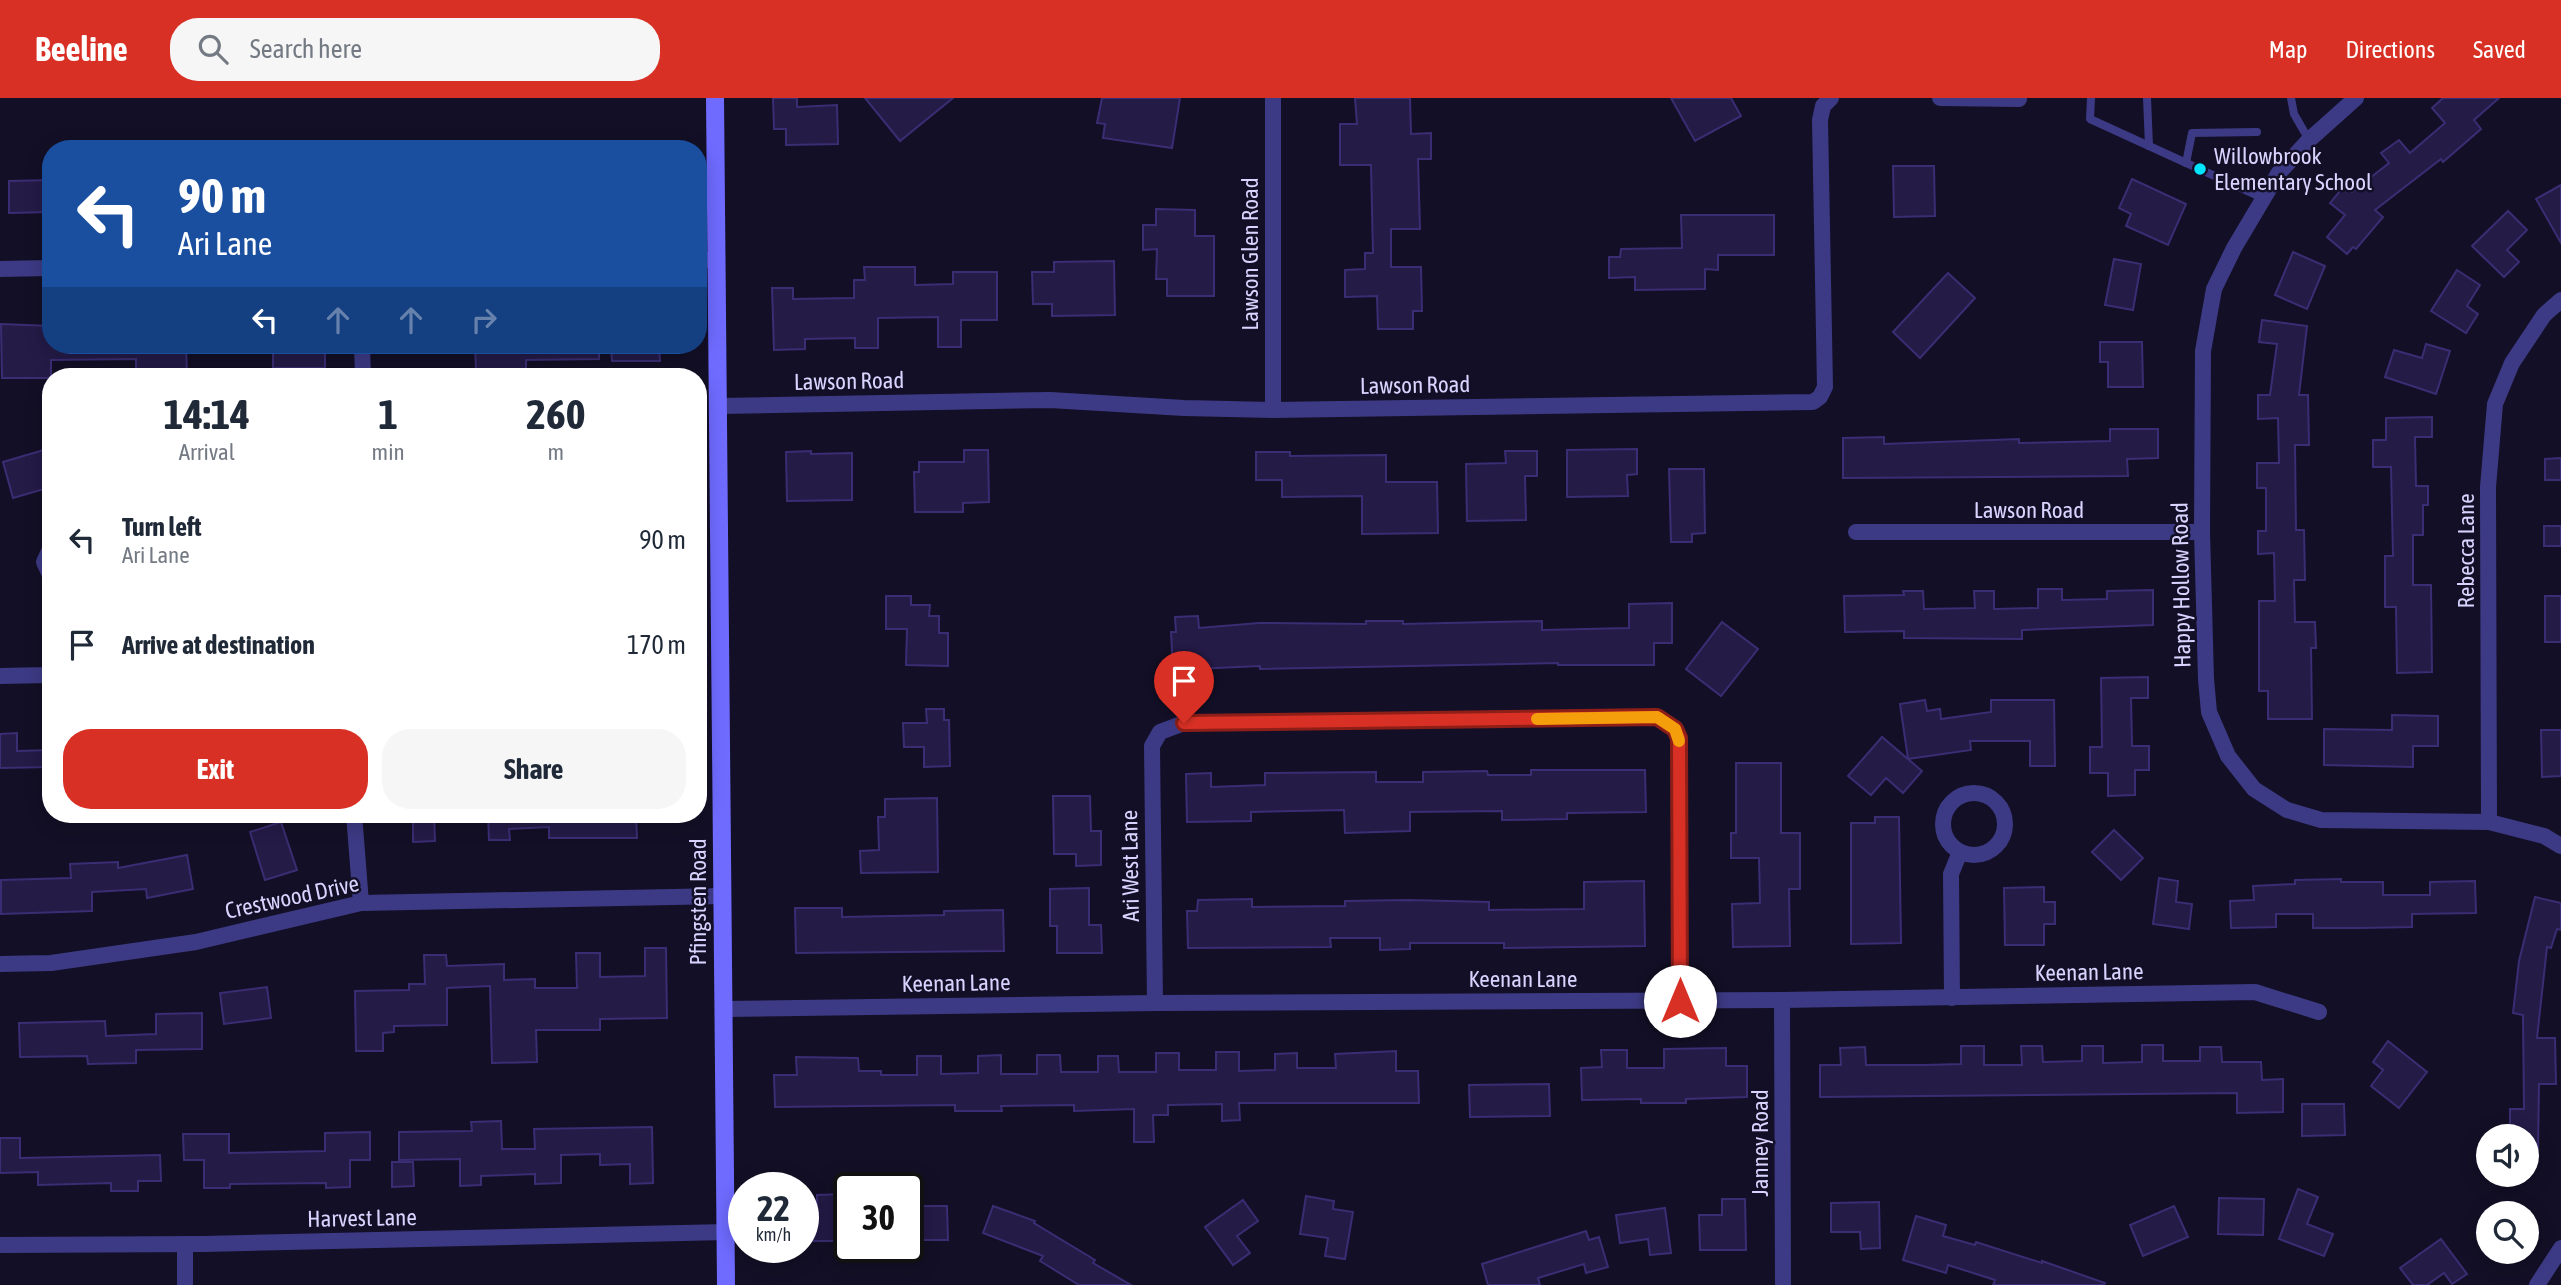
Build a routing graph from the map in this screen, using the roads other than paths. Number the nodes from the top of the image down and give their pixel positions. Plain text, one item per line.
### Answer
1 (715, 98) edge
2 (1273, 98) edge
3 (1940, 98) edge
4 (2091, 98) edge
5 (2147, 98) edge
6 (2291, 98) edge
7 (2356, 98) edge
8 (2019, 99) edge
9 (1827, 102) edge
10 (2257, 132) dead end
11 (2309, 140) junction
12 (2149, 146) junction
13 (2186, 163) junction
14 (2265, 199) junction
15 (707, 260) edge
16 (717, 260) junction
17 (42, 268) edge
18 (0, 269) edge
19 (2561, 300) edge
20 (718, 406) junction
21 (1273, 410) junction
22 (1856, 532) dead end
23 (2202, 533) junction
24 (42, 675) edge
25 (0, 676) edge
26 (2489, 822) junction
27 (355, 823) edge
28 (2561, 846) edge
29 (1960, 852) dead end
30 (723, 896) junction
31 (361, 903) junction
32 (0, 964) edge
33 (1952, 998) junction
34 (1782, 1000) junction
35 (1680, 1001) junction
36 (1154, 1003) junction
37 (724, 1009) junction
38 (2319, 1012) dead end
39 (726, 1232) junction
40 (185, 1244) junction
41 (0, 1245) edge
42 (2561, 1248) edge
43 (185, 1285) edge
44 (726, 1285) edge
45 (1783, 1285) edge
46 (2537, 1285) edge

1 - 16 main road, Pfingsten Road
2 - 21 street, Lawson Glen Road
3 - 8 street
4 - 12 lane
5 - 12 lane
6 - 11 lane
7 - 11 street, Happy Hollow Road
9 - 21 street, Lawson Road
10 - 13 lane
11 - 14 street, Happy Hollow Road
12 - 13 lane
13 - 14 lane
14 - 23 street, Happy Hollow Road
15 - 16 street
16 - 20 main road, Pfingsten Road
17 - 18 street
19 - 26 street, Rebecca Lane
20 - 21 street, Lawson Road
20 - 30 main road, Pfingsten Road
22 - 23 street, Lawson Road
23 - 26 street, Happy Hollow Road
24 - 25 street
26 - 28 street, Happy Hollow Road
27 - 31 street
29 - 33 street
30 - 31 street, Crestwood Drive
30 - 37 main road, Pfingsten Road
31 - 32 street, Crestwood Drive
33 - 34 street, Keenan Lane
33 - 38 street, Keenan Lane
34 - 35 street, Keenan Lane
34 - 45 street, Janney Road
35 - 36 street, Keenan Lane
35 - 36 street, Ari West Lane
36 - 37 street, Keenan Lane
37 - 39 main road, Pfingsten Road
39 - 40 street, Harvest Lane
39 - 44 main road, Pfingsten Road
40 - 41 street, Harvest Lane
40 - 43 street
42 - 46 street

